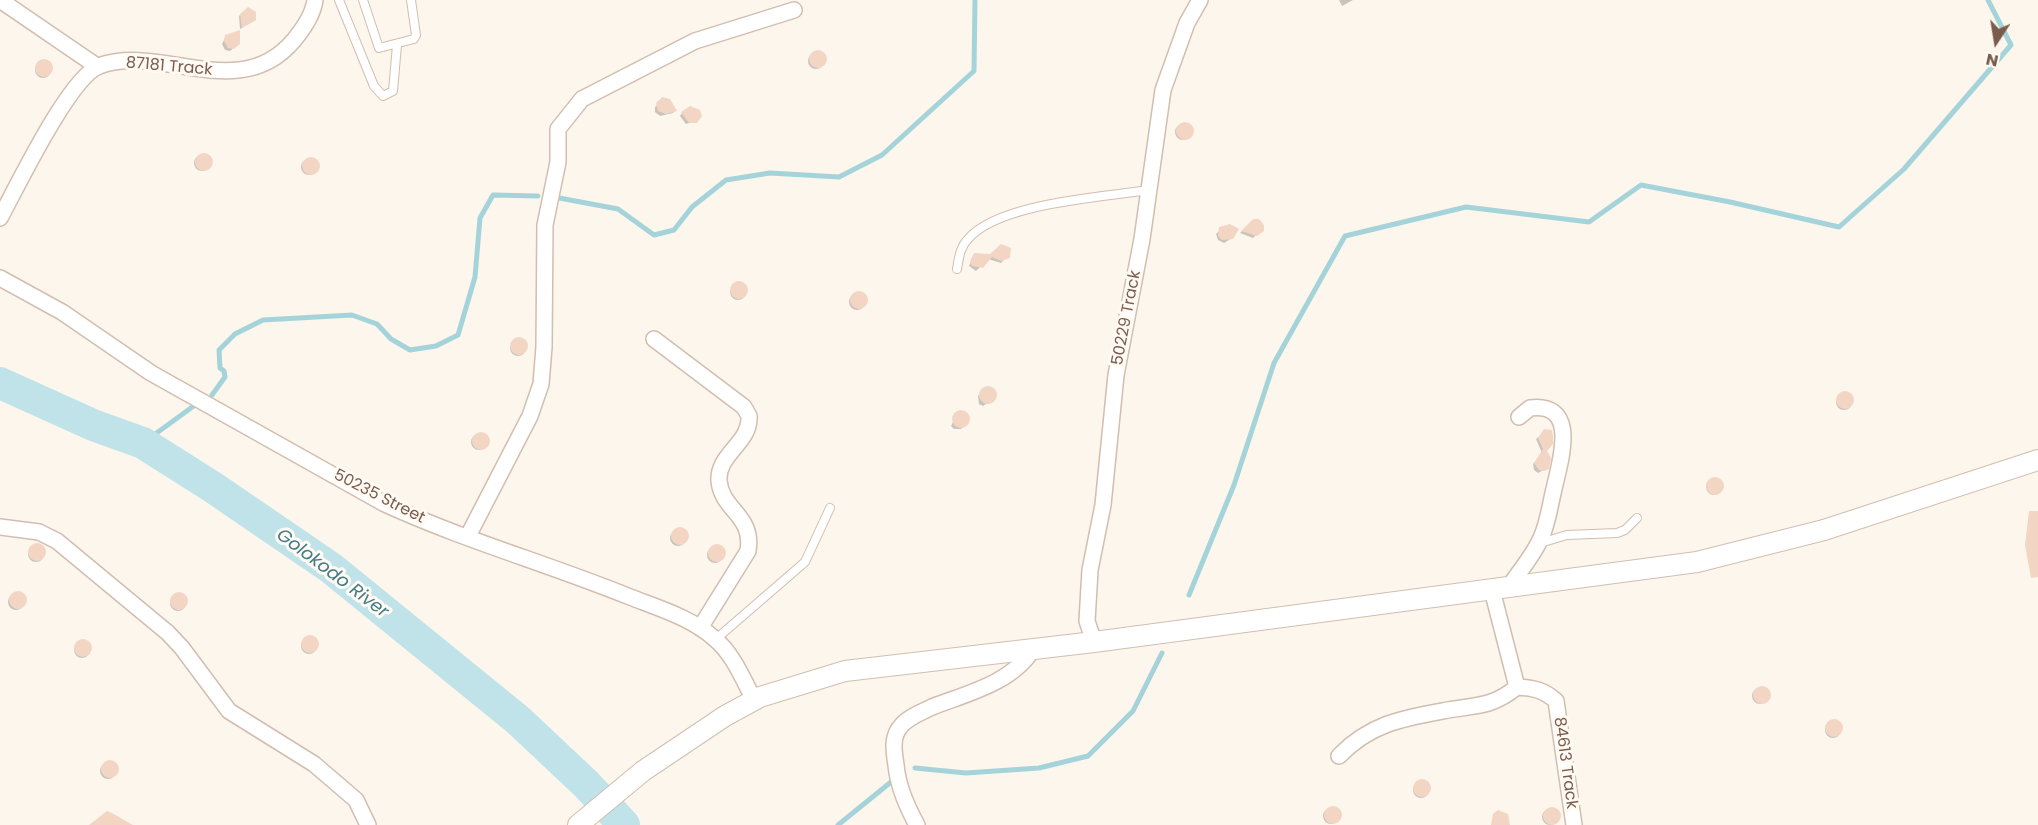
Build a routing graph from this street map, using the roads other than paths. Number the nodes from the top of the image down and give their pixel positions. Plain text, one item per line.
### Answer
1 (0, 0) edge
2 (315, 0) edge
3 (339, 0) edge
4 (363, 0) edge
5 (411, 0) edge
6 (1200, 0) edge
7 (794, 10) dead end
8 (397, 45) junction
9 (98, 67) junction
10 (1149, 190) junction
11 (0, 218) edge
12 (957, 268) dead end
13 (0, 278) edge
14 (654, 339) dead end
15 (1519, 417) dead end
16 (2038, 460) edge
17 (830, 508) dead end
18 (1637, 518) dead end
19 (0, 527) edge
20 (468, 536) junction
21 (1537, 544) junction
22 (1500, 589) junction
23 (700, 628) junction
24 (716, 639) junction
25 (1094, 642) junction
26 (1033, 649) junction
27 (1517, 687) junction
28 (754, 700) junction
29 (1339, 756) dead end
30 (579, 824) edge
31 (368, 825) edge
32 (917, 825) edge
33 (1574, 825) edge

1 - 9 street
2 - 9 street, 87181 Track
3 - 8 lane
4 - 8 lane
5 - 8 lane
6 - 10 street, 50229 Track
7 - 20 street
9 - 11 street
10 - 12 lane
10 - 25 street, 50229 Track
13 - 20 street, 50235 Street
14 - 23 street
15 - 21 street
16 - 22 street
17 - 24 lane
18 - 21 lane
19 - 31 street
20 - 23 street, 50235 Street
21 - 22 street
22 - 25 street
22 - 27 street
23 - 24 street, 50235 Street
24 - 28 street, 50235 Street
25 - 26 street
26 - 28 street
26 - 32 street
27 - 29 street
27 - 33 street, 84613 Track
28 - 30 street

